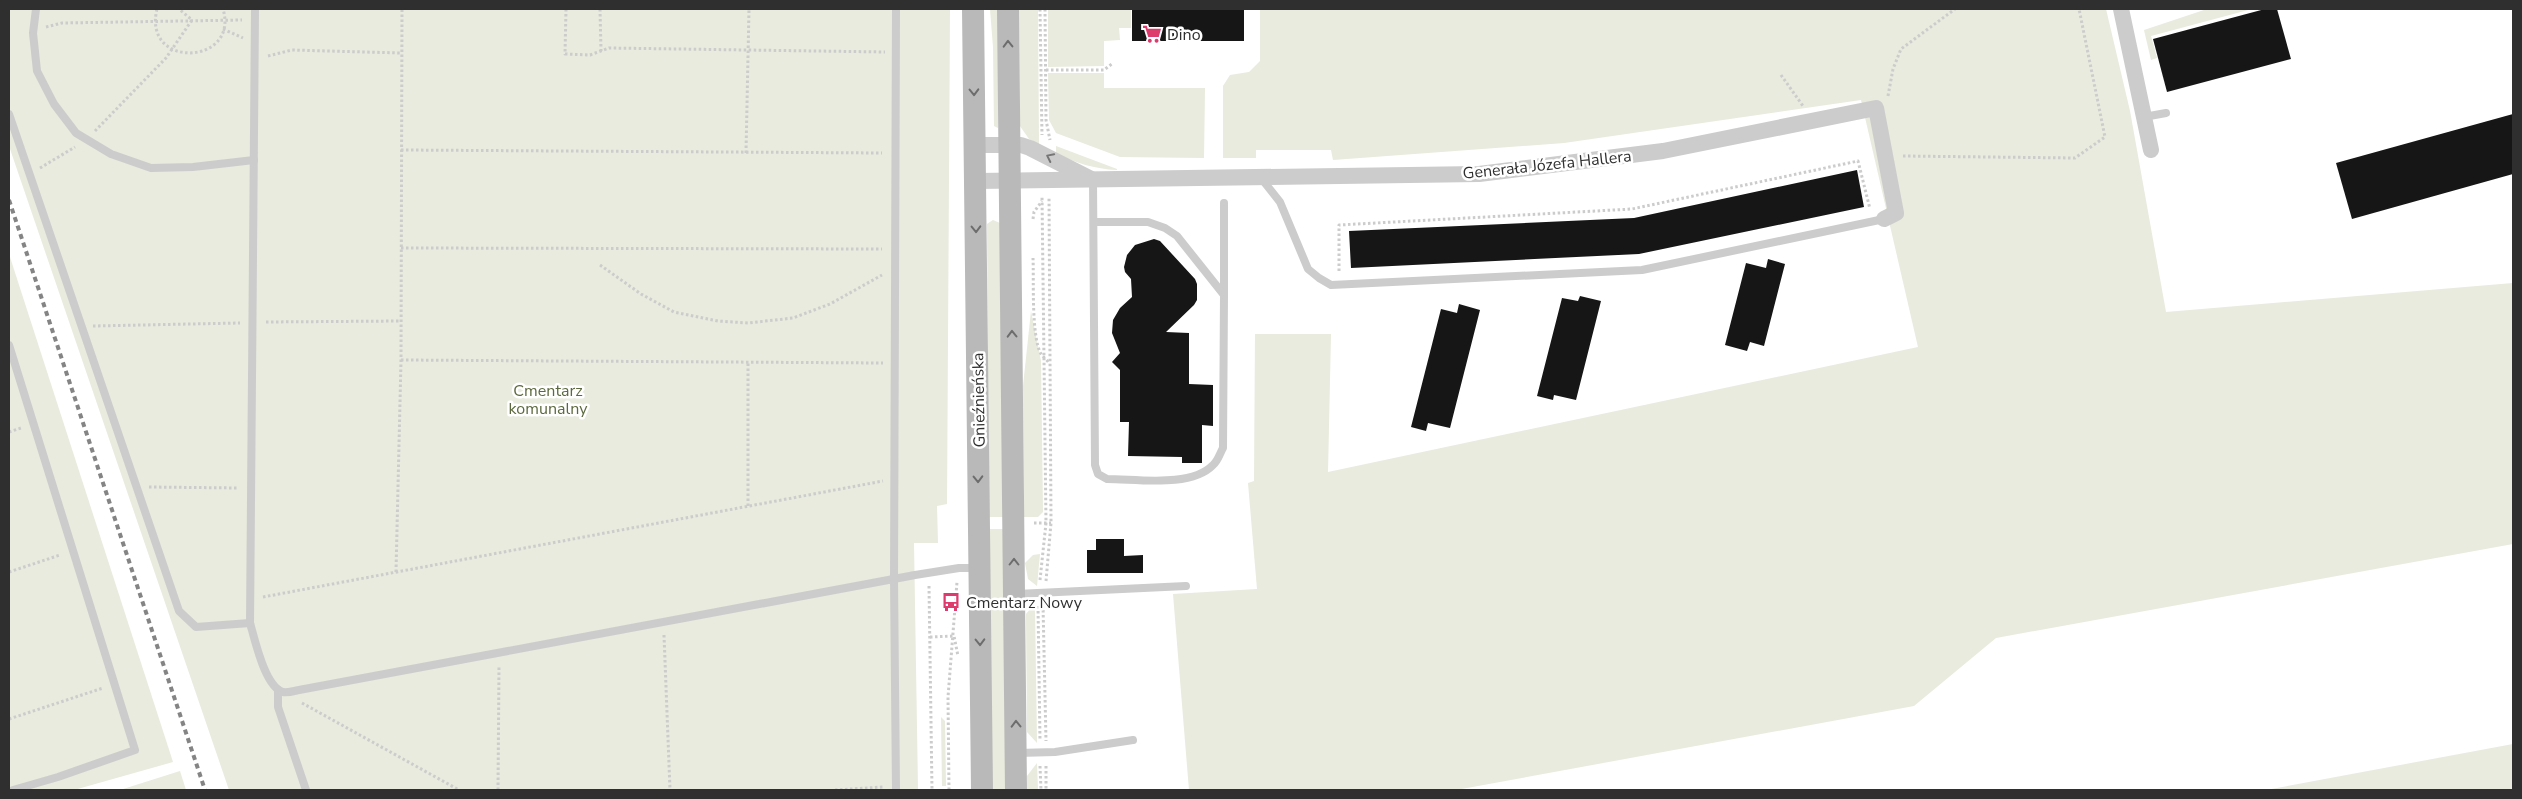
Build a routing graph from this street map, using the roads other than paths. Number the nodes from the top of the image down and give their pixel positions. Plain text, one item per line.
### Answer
1 (36, 9) edge
2 (255, 9) edge
3 (896, 9) edge
4 (973, 9) edge
5 (1008, 9) edge
6 (2121, 9) edge
7 (2166, 113) dead end
8 (9, 114) edge
9 (2144, 117) junction
10 (975, 145) junction
11 (1010, 145) junction
12 (2152, 150) dead end
13 (254, 160) junction
14 (1260, 178) junction
15 (1010, 180) junction
16 (1093, 180) junction
17 (975, 181) junction
18 (1224, 203) dead end
19 (1878, 220) joint
20 (1094, 222) junction
21 (1224, 295) junction
22 (9, 345) edge
23 (979, 568) junction
24 (894, 579) junction
25 (1186, 586) dead end
26 (1014, 594) junction
27 (250, 623) junction
28 (278, 690) junction
29 (1133, 740) dead end
30 (1016, 753) junction
31 (896, 788) edge
32 (13, 790) edge
33 (306, 790) edge
34 (982, 790) edge
35 (1016, 790) edge

1 - 13 lane
2 - 13 lane
3 - 24 lane
4 -> 10 main road, Gnieźnieńska
11 -> 5 main road
6 - 9 street
7 - 9 lane
8 - 27 lane
9 - 12 street
10 - 11 street, Generała Józefa Hallera
10 - 17 main road, Gnieźnieńska
11 - 15 main road
16 -> 11 street, Generała Józefa Hallera
13 - 27 lane
14 - 16 street, Generała Józefa Hallera
14 - 19 lane
14 - 19 street, Generała Józefa Hallera
15 - 16 street, Generała Józefa Hallera
15 - 17 street, Generała Józefa Hallera
26 -> 15 main road
16 - 20 lane
17 -> 23 main road, Gnieźnieńska
18 - 21 lane
20 - 21 lane
20 - 21 lane
22 - 32 lane
23 - 24 lane
23 -> 34 main road, Gnieźnieńska
24 - 28 lane
24 - 31 lane
25 - 26 lane
30 -> 26 main road
27 - 28 lane
28 - 33 lane
29 - 30 lane
30 - 35 main road

